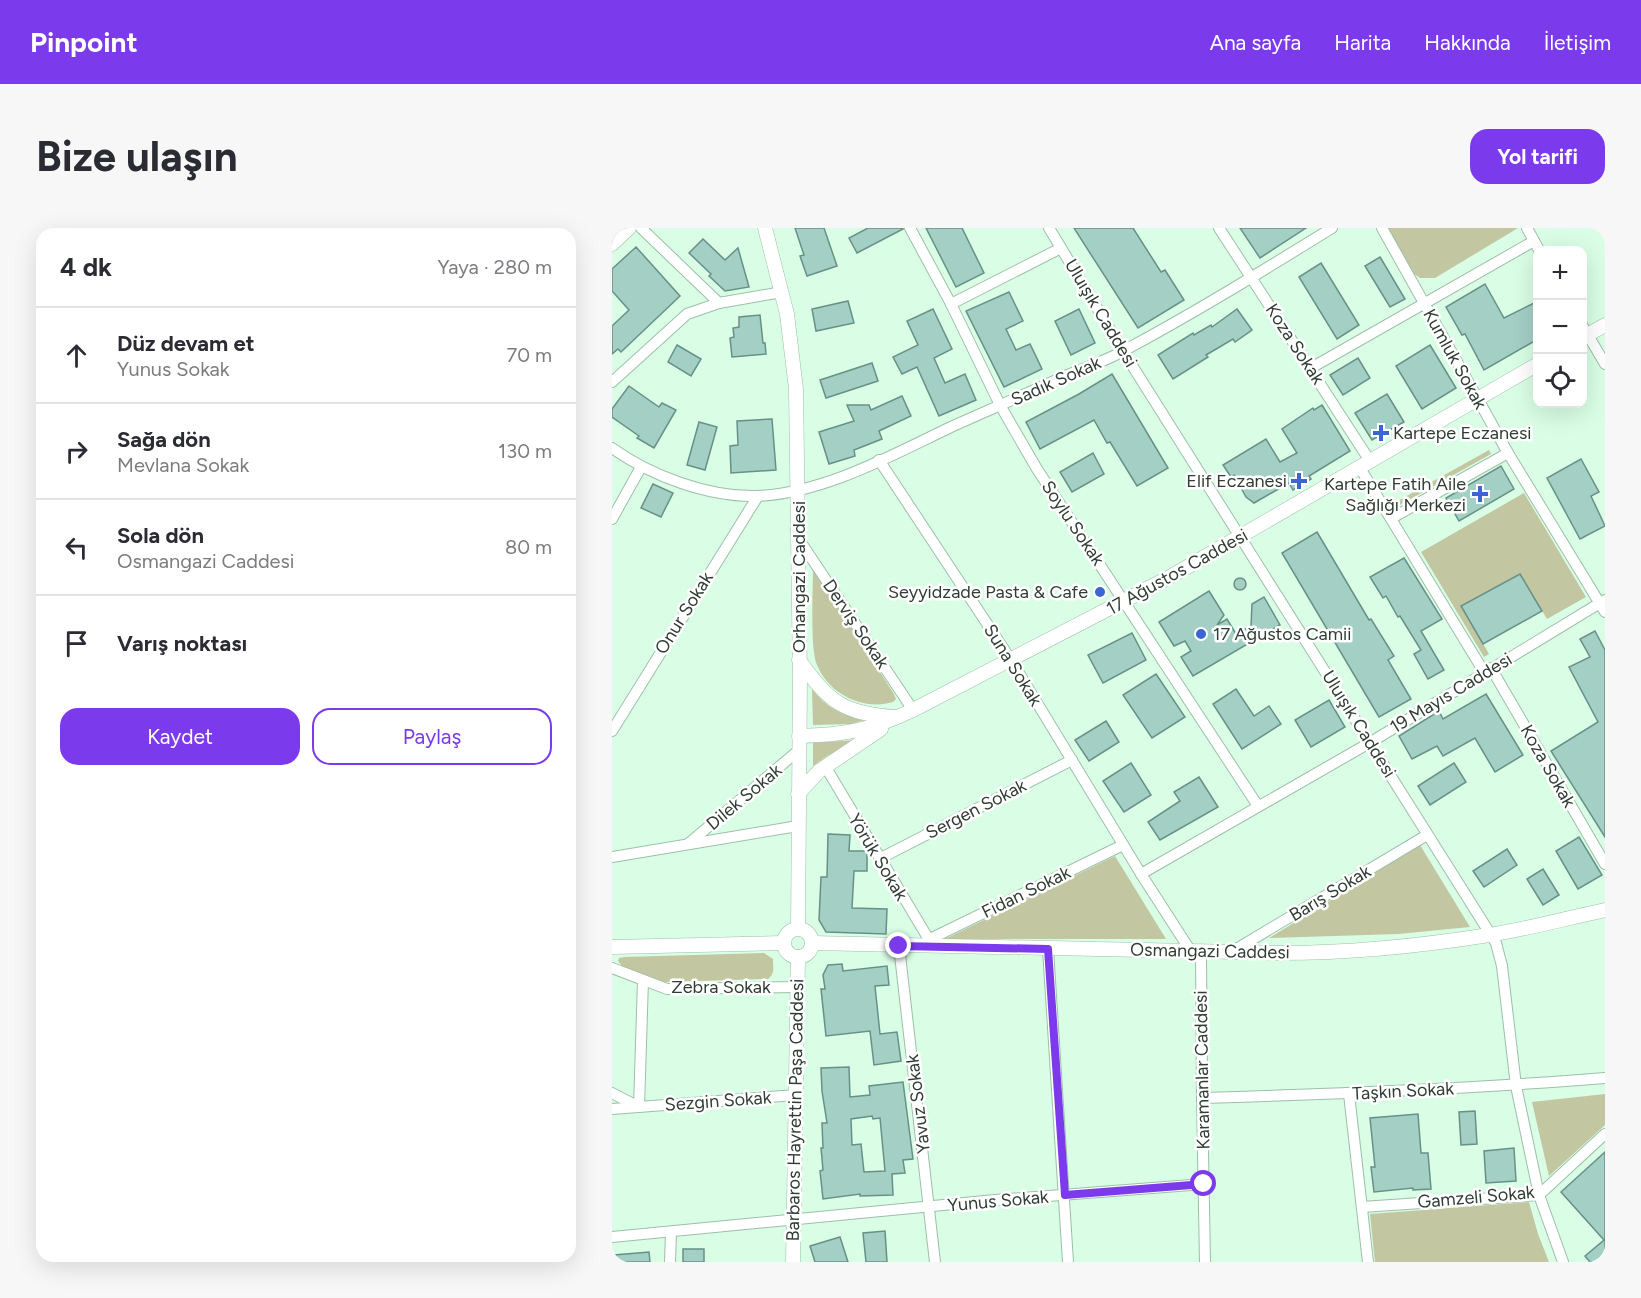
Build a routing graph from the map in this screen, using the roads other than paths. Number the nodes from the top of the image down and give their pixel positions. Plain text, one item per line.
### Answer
1 (629, 228) edge
2 (641, 228) edge
3 (765, 228) edge
4 (910, 228) edge
5 (1049, 228) edge
6 (1219, 228) edge
7 (1332, 228) edge
8 (1382, 228) edge
9 (1527, 228) edge
10 (612, 244) edge
11 (1537, 246) edge
12 (1061, 248) junction
13 (1533, 248) edge
14 (1251, 277) junction
15 (782, 292) junction
16 (718, 303) junction
17 (1425, 303) junction
18 (951, 304) junction
19 (1605, 323) edge
20 (1587, 331) edge
21 (1587, 337) edge
22 (1123, 351) junction
23 (1605, 364) edge
24 (1533, 367) edge
25 (1311, 368) junction
26 (612, 382) edge
27 (1477, 399) junction
28 (1000, 405) junction
29 (612, 448) edge
30 (1508, 453) junction
31 (879, 460) junction
32 (1365, 464) junction
33 (641, 467) junction
34 (798, 491) junction
35 (758, 496) junction
36 (1392, 518) junction
37 (612, 519) edge
38 (1241, 537) junction
39 (798, 538) junction
40 (1125, 601) junction
41 (1603, 605) edge
42 (799, 660) junction
43 (1011, 660) junction
44 (1488, 670) junction
45 (913, 710) junction
46 (898, 717) junction
47 (613, 728) edge
48 (799, 736) junction
49 (1371, 742) junction
50 (799, 750) junction
51 (1072, 760) junction
52 (825, 766) junction
53 (798, 795) junction
54 (1258, 806) junction
55 (798, 826) junction
56 (1427, 836) junction
57 (688, 844) junction
58 (1123, 845) junction
59 (612, 856) edge
60 (879, 859) junction
61 (1605, 864) edge
62 (1141, 874) junction
63 (1605, 910) edge
64 (798, 928) junction
65 (1491, 935) junction
66 (783, 943) junction
67 (812, 943) junction
68 (931, 943) junction
69 (899, 946) junction
70 (612, 947) edge
71 (1048, 949) junction
72 (1196, 950) junction
73 (1233, 951) junction
74 (798, 957) junction
75 (612, 968) edge
76 (643, 980) junction
77 (797, 987) junction
78 (1605, 1078) edge
79 (1516, 1086) junction
80 (612, 1094) edge
81 (1349, 1094) junction
82 (796, 1095) junction
83 (1202, 1098) junction
84 (639, 1107) junction
85 (612, 1109) edge
86 (1605, 1134) edge
87 (1204, 1184) junction
88 (1065, 1195) junction
89 (1539, 1195) junction
90 (1362, 1207) junction
91 (930, 1208) junction
92 (793, 1221) junction
93 (671, 1232) junction
94 (612, 1238) edge
95 (670, 1262) edge
96 (793, 1262) edge
97 (935, 1262) edge
98 (1068, 1262) edge
99 (1205, 1262) edge
100 (1368, 1262) edge
101 (1563, 1262) edge

1 - 10 street
2 - 16 street
3 - 15 street, Orhangazi Caddesi
4 - 18 street, Soylu Sokak
5 - 12 street, Uluışık Caddesi
6 - 14 street, Koza Sokak
7 - 14 street, Sadık Sokak
8 - 17 street, Kumluk Sokak
9 - 11 street
12 - 18 street
12 - 22 street, Uluışık Caddesi
13 - 17 street
14 - 22 street, Sadık Sokak
14 - 25 street, Koza Sokak
15 - 16 street
15 - 34 street, Orhangazi Caddesi
16 - 26 street
17 - 25 street
17 - 27 street, Kumluk Sokak
18 - 28 street, Soylu Sokak
19 - 20 street
21 - 23 street
22 - 28 street, Sadık Sokak
22 - 38 street, Uluışık Caddesi
24 - 27 street, 17 Ağustos Caddesi
25 - 32 street, Koza Sokak
27 - 30 street, Kumluk Sokak
27 - 32 street, 17 Ağustos Caddesi
28 - 31 street, Sadık Sokak
28 - 40 street, Soylu Sokak
29 - 33 street, Sadık Sokak
30 - 36 street
30 - 41 street, Kumluk Sokak
31 - 34 street, Sadık Sokak
31 - 43 street, Suna Sokak
32 - 36 street, Koza Sokak
32 - 38 street, 17 Ağustos Caddesi
33 - 35 street, Sadık Sokak
33 - 37 street
34 - 35 street, Sadık Sokak
34 - 39 street, Orhangazi Caddesi
35 - 47 street, Onur Sokak
36 - 44 street, Koza Sokak
38 - 40 street, 17 Ağustos Caddesi
38 - 49 street, Uluışık Caddesi
39 - 42 street, Orhangazi Caddesi
39 - 45 street, Derviş Sokak
40 - 43 street, 17 Ağustos Caddesi
40 - 54 street, Soylu Sokak
41 - 44 street, 19 Mayıs Caddesi
42 - 46 street
42 - 48 street, Orhangazi Caddesi
43 - 45 street, 17 Ağustos Caddesi
43 - 51 street, Suna Sokak
44 - 49 street, 19 Mayıs Caddesi
44 - 61 street, Koza Sokak
45 - 46 street, 17 Ağustos Caddesi
46 - 48 street, 17 Ağustos Caddesi
46 - 52 street
48 - 50 street, Orhangazi Caddesi
49 - 54 street, 19 Mayıs Caddesi
49 - 56 street, Uluışık Caddesi
50 - 53 street, Orhangazi Caddesi
50 - 57 street, Dilek Sokak
51 - 58 street, Suna Sokak
51 - 60 street, Sergen Sokak
52 - 53 street
52 - 60 street, Yörük Sokak
53 - 55 street, Orhangazi Caddesi
54 - 62 street, 19 Mayıs Caddesi
55 - 57 street, Dilek Sokak
55 - 64 street, Orhangazi Caddesi
56 - 65 street, Uluışık Caddesi
56 - 73 street, Barış Sokak
57 - 59 street, Dilek Sokak
58 - 62 street, Suna Sokak
58 - 68 street, Fidan Sokak
60 - 68 street, Yörük Sokak
62 - 72 street, Suna Sokak
63 - 65 street, Osmangazi Caddesi
64 - 66 street
64 - 67 street
65 - 73 street, Osmangazi Caddesi
65 - 79 street, Uluışık Caddesi
66 - 70 street
66 - 74 street
67 - 69 street, Osmangazi Caddesi
67 - 74 street
68 - 69 street, Osmangazi Caddesi
68 - 71 street, Osmangazi Caddesi
69 - 91 street, Yavuz Sokak
71 - 72 street, Osmangazi Caddesi
71 - 88 street
72 - 73 street, Osmangazi Caddesi
72 - 83 street, Karamanlar Caddesi
74 - 77 street, Barbaros Hayrettin Paşa Caddesi
75 - 76 street, Zebra Sokak
76 - 77 street, Zebra Sokak
76 - 84 street
77 - 82 street, Barbaros Hayrettin Paşa Caddesi
78 - 79 street, Taşkın Sokak
79 - 81 street, Taşkın Sokak
79 - 89 street, Uluışık Caddesi
80 - 84 street, Sezgin Sokak
81 - 83 street, Taşkın Sokak
81 - 90 street
82 - 84 street, Sezgin Sokak
82 - 92 street, Barbaros Hayrettin Paşa Caddesi
83 - 87 street, Karamanlar Caddesi
84 - 85 street, Sezgin Sokak
86 - 89 street, Gamzeli Sokak
87 - 88 street, Yunus Sokak
87 - 99 street, Karamanlar Caddesi
88 - 91 street, Yunus Sokak
88 - 98 street
89 - 90 street, Gamzeli Sokak
89 - 101 street, Uluışık Caddesi
90 - 100 street
91 - 92 street, Yunus Sokak
91 - 97 street, Yavuz Sokak
92 - 93 street, Yunus Sokak
92 - 96 street, Barbaros Hayrettin Paşa Caddesi
93 - 94 street, Yunus Sokak
93 - 95 street

